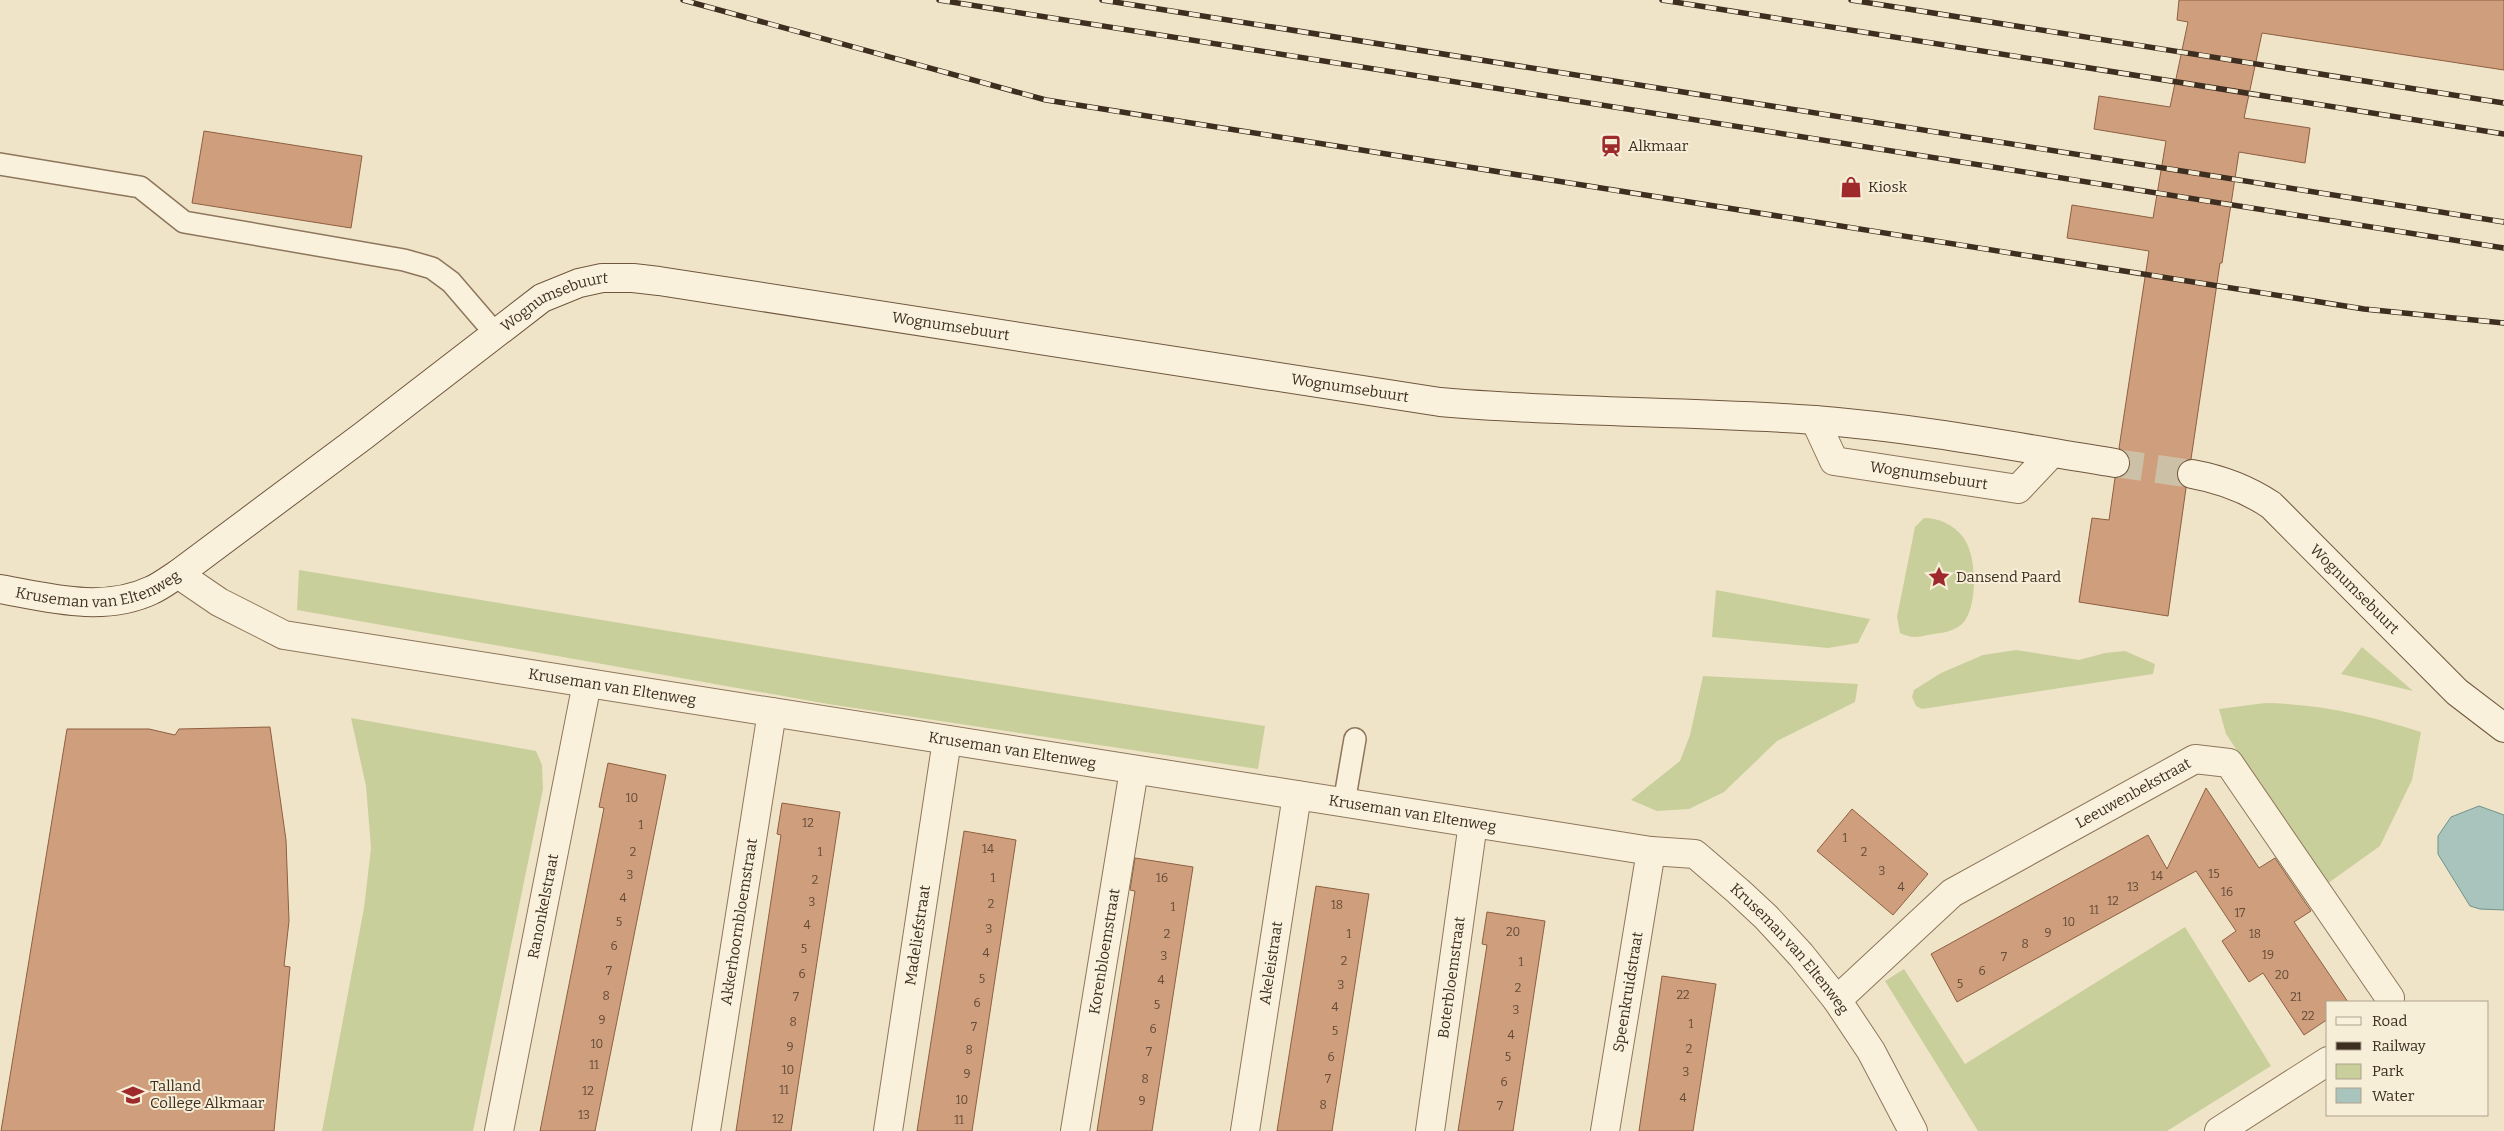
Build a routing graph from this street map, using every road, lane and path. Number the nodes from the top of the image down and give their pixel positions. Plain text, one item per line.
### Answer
1 (0, 164) edge
2 (494, 332) junction
3 (1815, 420) junction
4 (2052, 453) junction
5 (2115, 463) tunnel mouth
6 (2192, 474) tunnel mouth
7 (178, 574) junction
8 (0, 590) edge
9 (587, 683) junction
10 (772, 712) junction
11 (2504, 728) edge
12 (1355, 739) dead end
13 (947, 740) junction
14 (1134, 770) junction
15 (1297, 796) junction
16 (1344, 803) junction
17 (1473, 823) junction
18 (1651, 851) junction
19 (1837, 1000) junction
20 (2388, 1001) edge
21 (2326, 1062) edge
22 (1905, 1128) edge
23 (499, 1131) edge
24 (706, 1131) edge
25 (888, 1131) edge
26 (1075, 1131) edge
27 (1245, 1131) edge
28 (1430, 1131) edge
29 (1605, 1131) edge
30 (2218, 1131) edge

1 - 2 lane
2 - 3 street, Wognumsebuurt
2 - 7 street, Wognumsebuurt
3 - 4 street, Wognumsebuurt
3 - 4 street, Wognumsebuurt
4 - 5 street, Wognumsebuurt
6 - 11 street, Wognumsebuurt
7 - 8 street, Kruseman van Eltenweg
7 - 9 street, Kruseman van Eltenweg
9 - 10 street, Kruseman van Eltenweg
9 - 23 street, Ranonkelstraat
10 - 13 street, Kruseman van Eltenweg
10 - 24 street, Akkerhoornbloemstraat
12 - 16 lane
13 - 14 street, Kruseman van Eltenweg
13 - 25 street, Madeliefstraat
14 - 15 street, Kruseman van Eltenweg
14 - 26 street, Korenbloemstraat
15 - 16 street, Kruseman van Eltenweg
15 - 27 street, Akeleistraat
16 - 17 street, Kruseman van Eltenweg
17 - 18 street, Kruseman van Eltenweg
17 - 28 street, Boterbloemstraat
18 - 19 street, Kruseman van Eltenweg
18 - 29 street, Speenkruidstraat
19 - 20 street, Leeuwenbekstraat
19 - 22 street, Kruseman van Eltenweg
21 - 30 street

